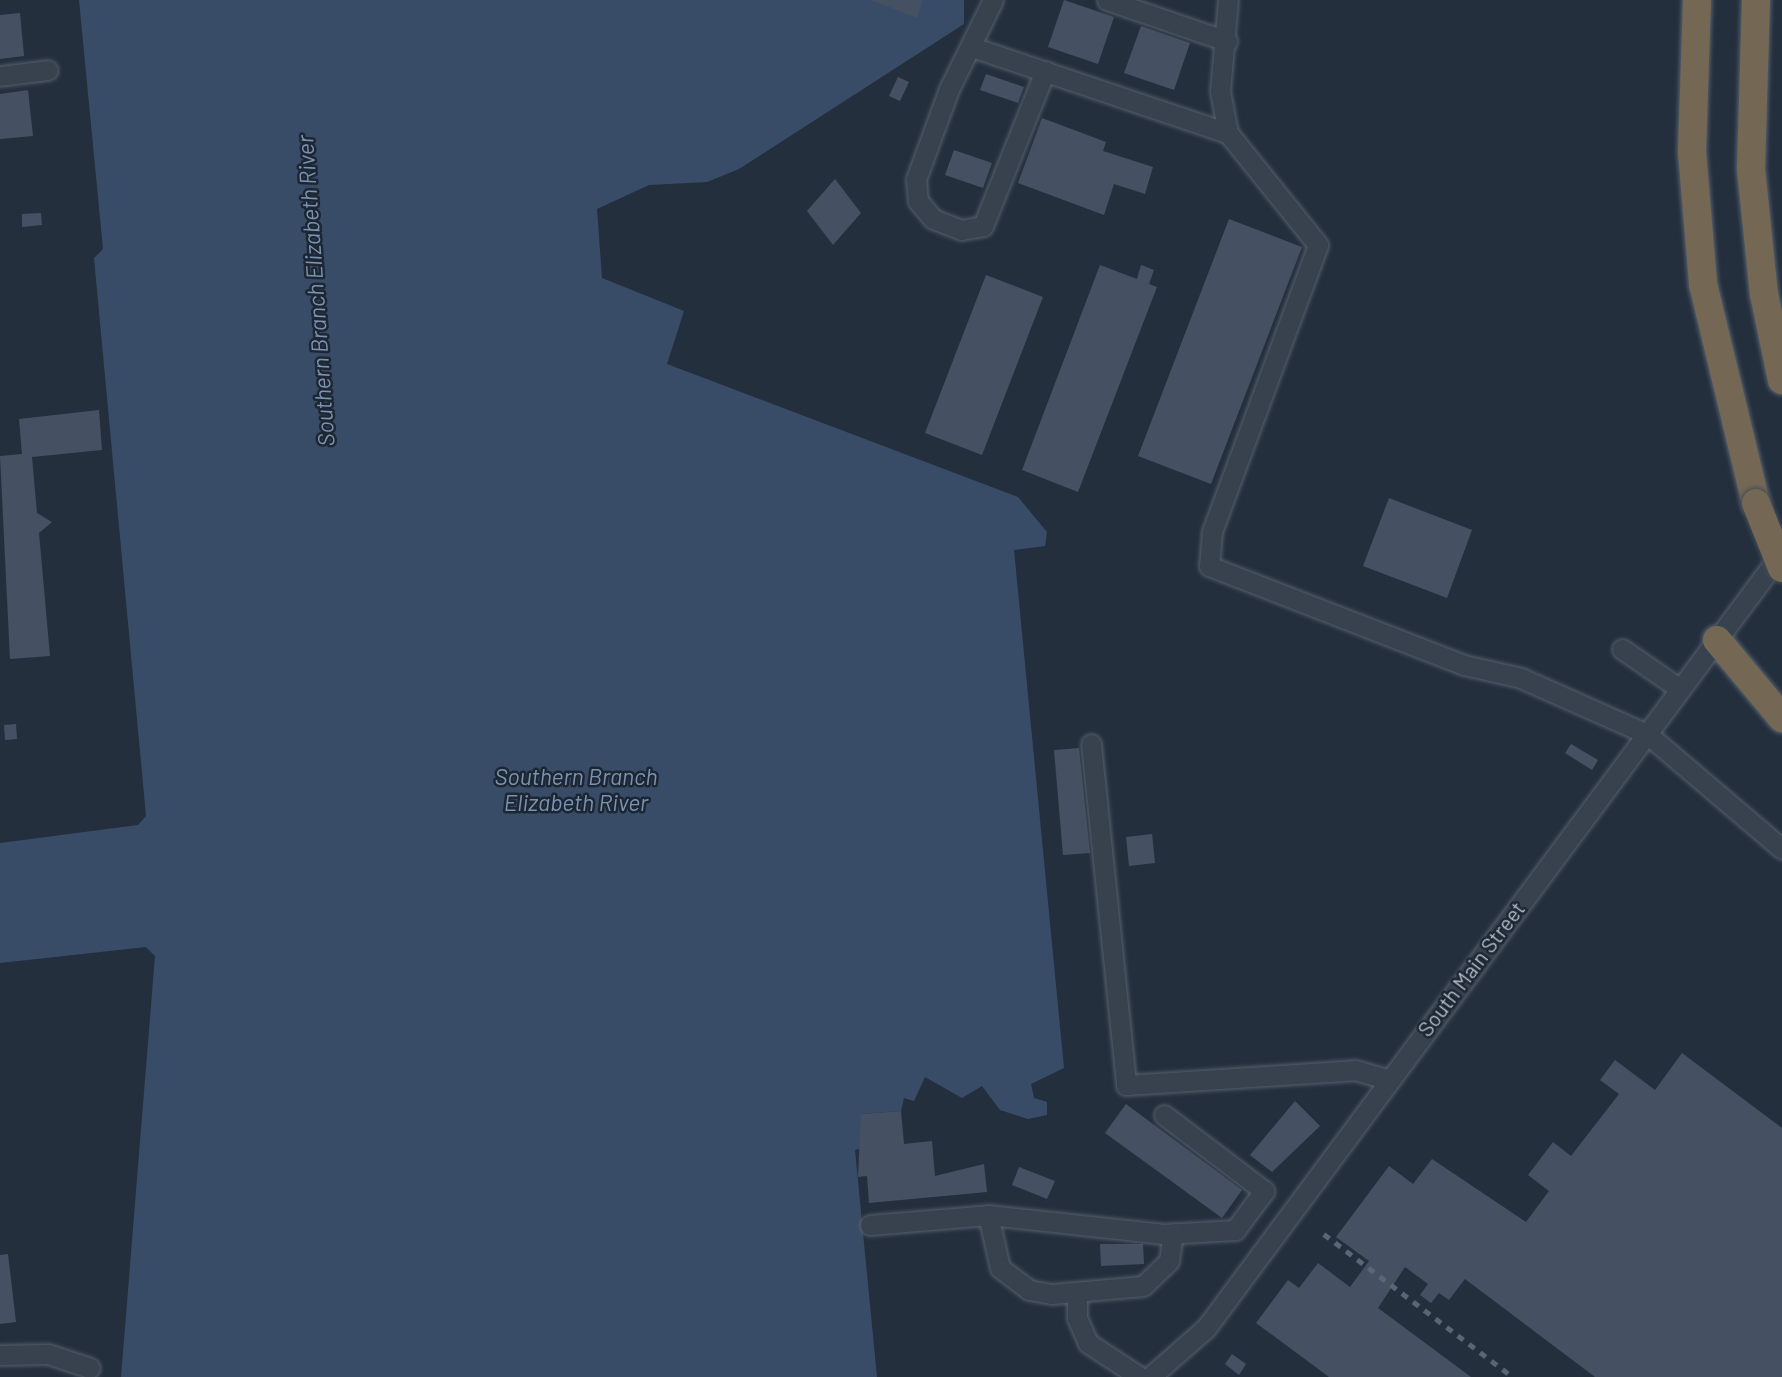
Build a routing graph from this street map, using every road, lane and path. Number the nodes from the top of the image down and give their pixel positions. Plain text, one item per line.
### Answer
1 (993, 0) edge
2 (1107, 0) edge
3 (1228, 0) edge
4 (1697, 0) edge
5 (1756, 0) edge
6 (1227, 41) junction
7 (975, 48) junction
8 (48, 70) dead end
9 (1045, 71) junction
10 (0, 76) edge
11 (1228, 133) junction
12 (1782, 380) edge
13 (1782, 552) edge
14 (1782, 568) edge
15 (1717, 640) junction
16 (1622, 649) dead end
17 (1680, 689) junction
18 (1782, 718) edge
19 (1647, 734) junction
20 (1091, 744) dead end
21 (1782, 849) edge
22 (1389, 1080) junction
23 (1164, 1115) dead end
24 (988, 1215) junction
25 (870, 1225) dead end
26 (1173, 1233) junction
27 (1077, 1294) junction
28 (0, 1355) edge
29 (90, 1368) dead end
30 (1140, 1377) edge
31 (1150, 1377) edge

1 - 7 street
2 - 6 street
3 - 6 street
4 - 14 highway, bridge
5 - 12 highway
6 - 11 street
7 - 9 street
7 - 9 street
8 - 10 street
9 - 11 street
11 - 19 street
13 - 15 street, South Main Street
15 - 17 street, South Main Street
15 - 18 highway
16 - 17 street
17 - 19 street, South Main Street
19 - 21 street
19 - 22 street, South Main Street
20 - 22 street
22 - 31 street, South Main Street
23 - 26 street
24 - 25 street
24 - 26 street
24 - 27 street
26 - 27 street
27 - 30 street
28 - 29 street

